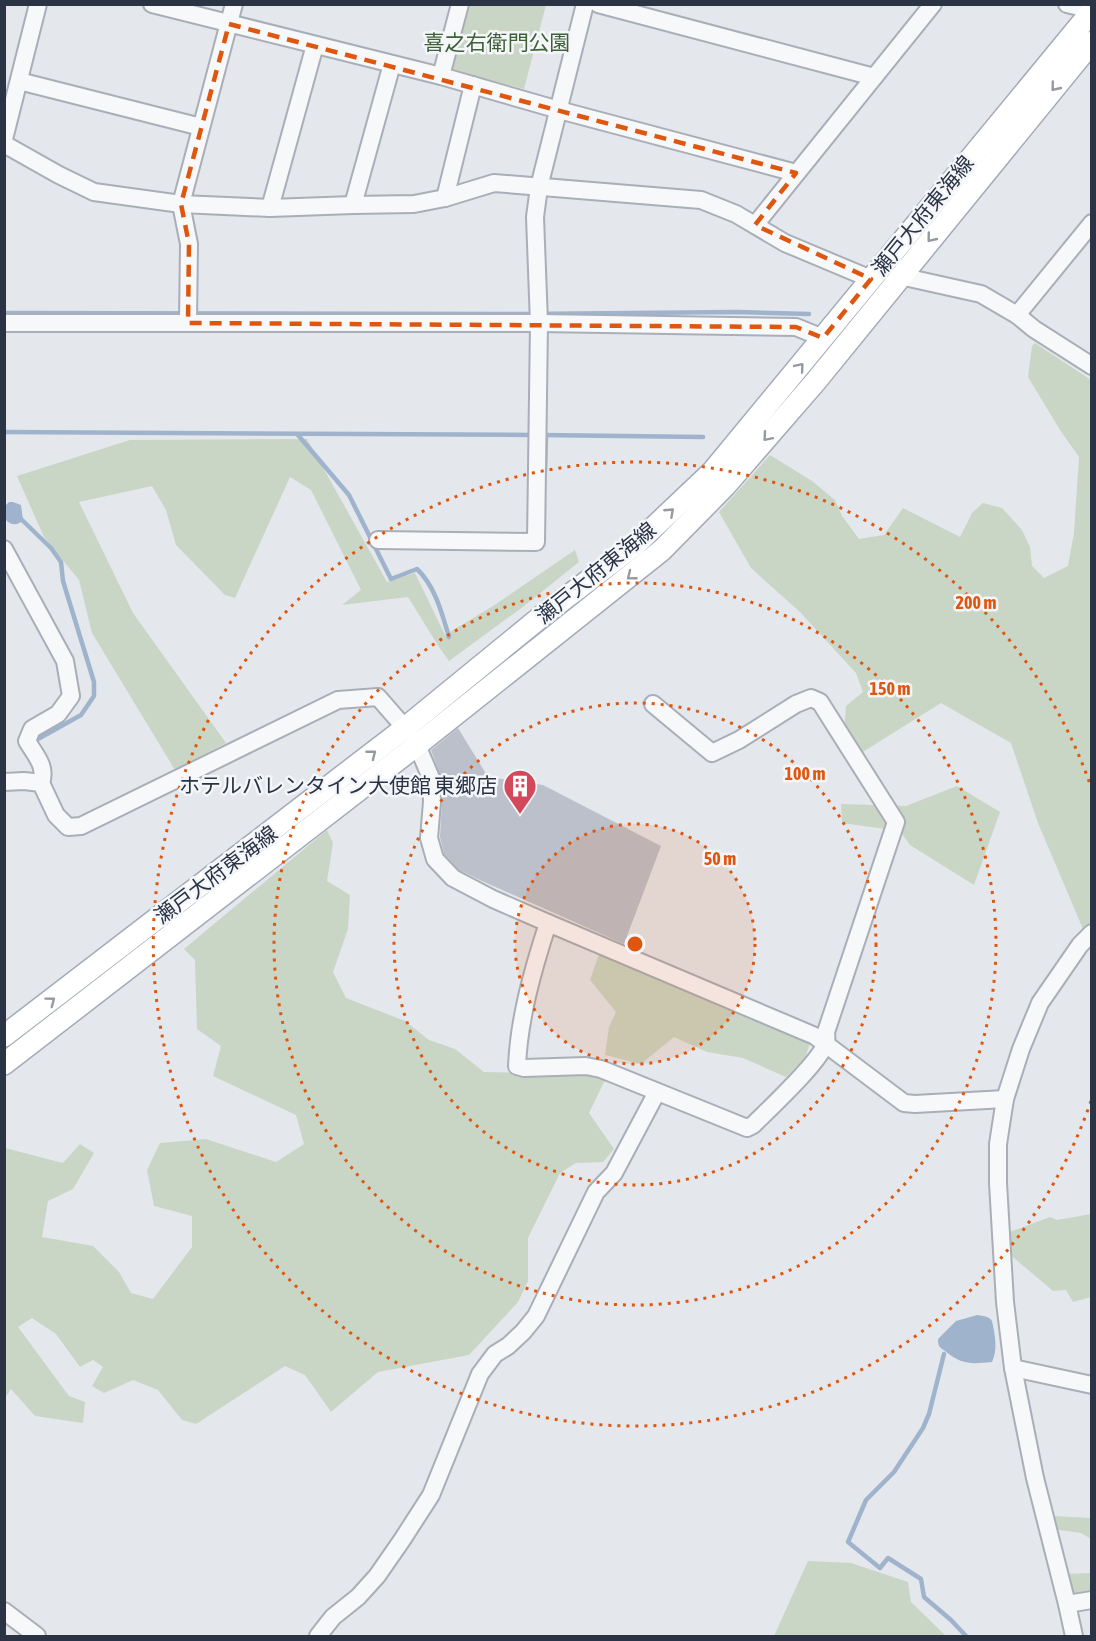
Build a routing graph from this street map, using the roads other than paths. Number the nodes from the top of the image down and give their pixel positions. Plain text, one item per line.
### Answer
1 (38, 4) edge
2 (152, 4) edge
3 (234, 4) edge
4 (460, 4) edge
5 (585, 4) edge
6 (598, 4) edge
7 (933, 4) edge
8 (1067, 4) edge
9 (1092, 11) edge
10 (229, 24) junction
11 (1092, 42) edge
12 (315, 45) junction
13 (392, 64) junction
14 (441, 76) junction
15 (874, 77) junction
16 (19, 81) junction
17 (473, 85) junction
18 (559, 110) junction
19 (201, 127) junction
20 (4, 139) edge
21 (4, 144) edge
22 (796, 173) junction
23 (539, 187) junction
24 (445, 198) junction
25 (181, 204) junction
26 (353, 205) junction
27 (270, 208) junction
28 (1092, 223) edge
29 (755, 225) junction
30 (900, 276) junction
31 (871, 279) junction
32 (1017, 315) junction
33 (4, 323) edge
34 (188, 323) junction
35 (539, 323) junction
36 (823, 338) junction
37 (1092, 366) edge
38 (378, 540) dead end
39 (4, 549) edge
40 (653, 704) dead end
41 (411, 736) junction
42 (4, 782) edge
43 (41, 783) junction
44 (548, 923) junction
45 (1092, 933) edge
46 (4, 1036) edge
47 (826, 1043) junction
48 (4, 1064) edge
49 (657, 1092) junction
50 (1005, 1099) junction
51 (1013, 1368) junction
52 (1092, 1385) edge
53 (1092, 1600) edge
54 (1067, 1605) junction
55 (4, 1611) edge
56 (37, 1636) edge
57 (318, 1636) edge
58 (1074, 1636) edge

1 - 16 street
2 - 10 street
3 - 10 street
4 - 14 street
5 - 18 street
6 - 15 street
7 - 15 street
8 - 9 street
9 - 31 main road, 瀬戸大府東海線
10 - 12 street
10 - 19 street
11 -> 30 main road, 瀬戸大府東海線
12 - 13 street
12 - 27 street
13 - 14 street
13 - 26 street
14 - 17 street
15 - 22 street
16 - 19 street
16 - 20 street
17 - 18 street
17 - 24 street
18 - 22 street
18 - 23 street
19 - 25 street
21 - 25 street
22 - 29 street
23 - 24 street
23 - 29 street
23 - 35 street
24 - 26 street
25 - 27 street
25 - 34 street
26 - 27 street
28 - 32 street
29 - 31 street
30 - 32 street
30 -> 41 main road, 瀬戸大府東海線
31 - 36 main road, 瀬戸大府東海線
32 - 37 street
33 - 34 street
34 - 35 street
35 - 36 street
35 - 38 street
41 -> 36 main road, 瀬戸大府東海線
39 - 43 street
40 - 47 street
41 - 43 street
41 - 44 street
46 -> 41 main road, 瀬戸大府東海線
41 - 48 main road, 瀬戸大府東海線
42 - 43 street
44 - 47 street
44 - 49 street
45 - 50 street
47 - 49 street
47 - 50 street
49 - 57 street
50 - 51 street
51 - 52 street
51 - 54 street
53 - 54 street
54 - 58 street
55 - 56 street

